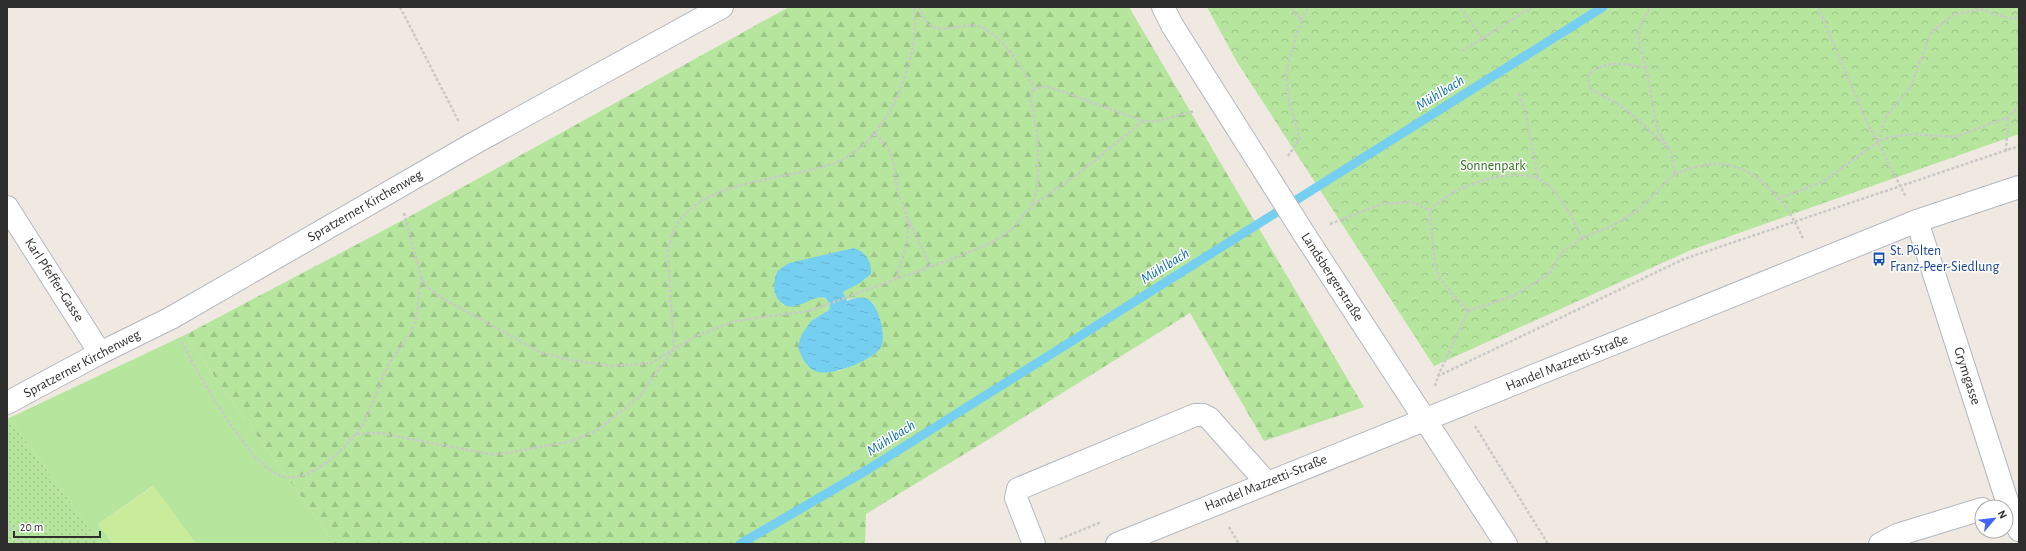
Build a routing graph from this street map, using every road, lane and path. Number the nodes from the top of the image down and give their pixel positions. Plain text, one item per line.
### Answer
1 (400, 7) edge
2 (722, 7) edge
3 (914, 7) edge
4 (919, 7) edge
5 (1163, 7) edge
6 (1290, 7) edge
7 (1309, 7) edge
8 (1461, 7) edge
9 (1532, 7) edge
10 (1650, 7) edge
11 (1818, 7) edge
12 (2019, 18) edge
13 (1301, 20) junction
14 (1482, 38) junction
15 (1462, 51) dead end
16 (1647, 69) junction
17 (1035, 89) junction
18 (1519, 94) dead end
19 (1221, 103) junction
20 (2019, 107) edge
21 (2008, 117) junction
22 (1143, 121) junction
23 (875, 134) junction
24 (1878, 142) junction
25 (471, 145) junction
26 (2019, 146) edge
27 (1671, 151) junction
28 (2006, 151) junction
29 (1288, 156) dead end
30 (1675, 174) junction
31 (1538, 179) junction
32 (399, 186) junction
33 (1901, 186) junction
34 (2019, 187) edge
35 (1777, 199) junction
36 (1032, 206) junction
37 (7, 207) edge
38 (1430, 211) junction
39 (907, 217) junction
40 (1917, 221) junction
41 (1796, 222) junction
42 (1330, 224) dead end
43 (1582, 238) junction
44 (1813, 263) junction
45 (931, 267) junction
46 (421, 277) junction
47 (896, 279) junction
48 (1468, 311) junction
49 (170, 318) junction
50 (674, 350) junction
51 (100, 353) junction
52 (1438, 376) junction
53 (7, 403) edge
54 (1462, 406) junction
55 (1425, 419) junction
56 (356, 434) junction
57 (1267, 483) junction
58 (1997, 499) edge
59 (1974, 511) edge
60 (7, 523) edge
61 (22, 544) edge
62 (1034, 544) edge
63 (1117, 544) edge
64 (1506, 544) edge
65 (1548, 544) edge
66 (1880, 544) edge

1 - 25 path
2 - 25 street, Spratzerner Kirchenweg
3 - 23 path
4 - 17 path
5 - 19 street, Landsbergerstraße
6 - 13 path
7 - 13 path
8 - 14 path
9 - 14 path
10 - 16 path
11 - 24 path
12 - 24 path
13 - 29 path
14 - 15 path
16 - 27 path
16 - 27 path
17 - 22 path
17 - 36 path
18 - 31 path
19 - 22 path
19 - 55 street, Landsbergerstraße
20 - 21 path
21 - 24 path
21 - 28 path
22 - 36 path
23 - 39 path
23 - 50 path
24 - 33 path
24 - 35 path
25 - 32 street, Spratzerner Kirchenweg
26 - 28 path
27 - 30 path
28 - 33 path
30 - 35 path
30 - 43 path
31 - 38 path
31 - 43 path
32 - 46 path
32 - 49 street, Spratzerner Kirchenweg
33 - 41 path
34 - 40 street, Handel Mazzetti-Straße
35 - 41 path
36 - 45 path
37 - 51 street, Karl Pfeffer-Gasse
38 - 42 path
38 - 48 path
39 - 45 path
39 - 47 path
40 - 44 street, Handel Mazzetti-Straße
40 - 58 street, Grymgasse
41 - 44 path
41 - 52 path
43 - 48 path
44 - 54 street, Handel Mazzetti-Straße
45 - 47 path
46 - 50 path
46 - 56 path
47 - 50 path
48 - 52 path
49 - 51 street, Spratzerner Kirchenweg
49 - 56 path
50 - 56 path
51 - 53 street, Spratzerner Kirchenweg
52 - 55 path
54 - 55 street, Handel Mazzetti-Straße
54 - 65 path
55 - 57 street, Handel Mazzetti-Straße
55 - 64 street, Landsbergerstraße
57 - 62 street
57 - 63 street, Handel Mazzetti-Straße
59 - 66 street
60 - 61 path

